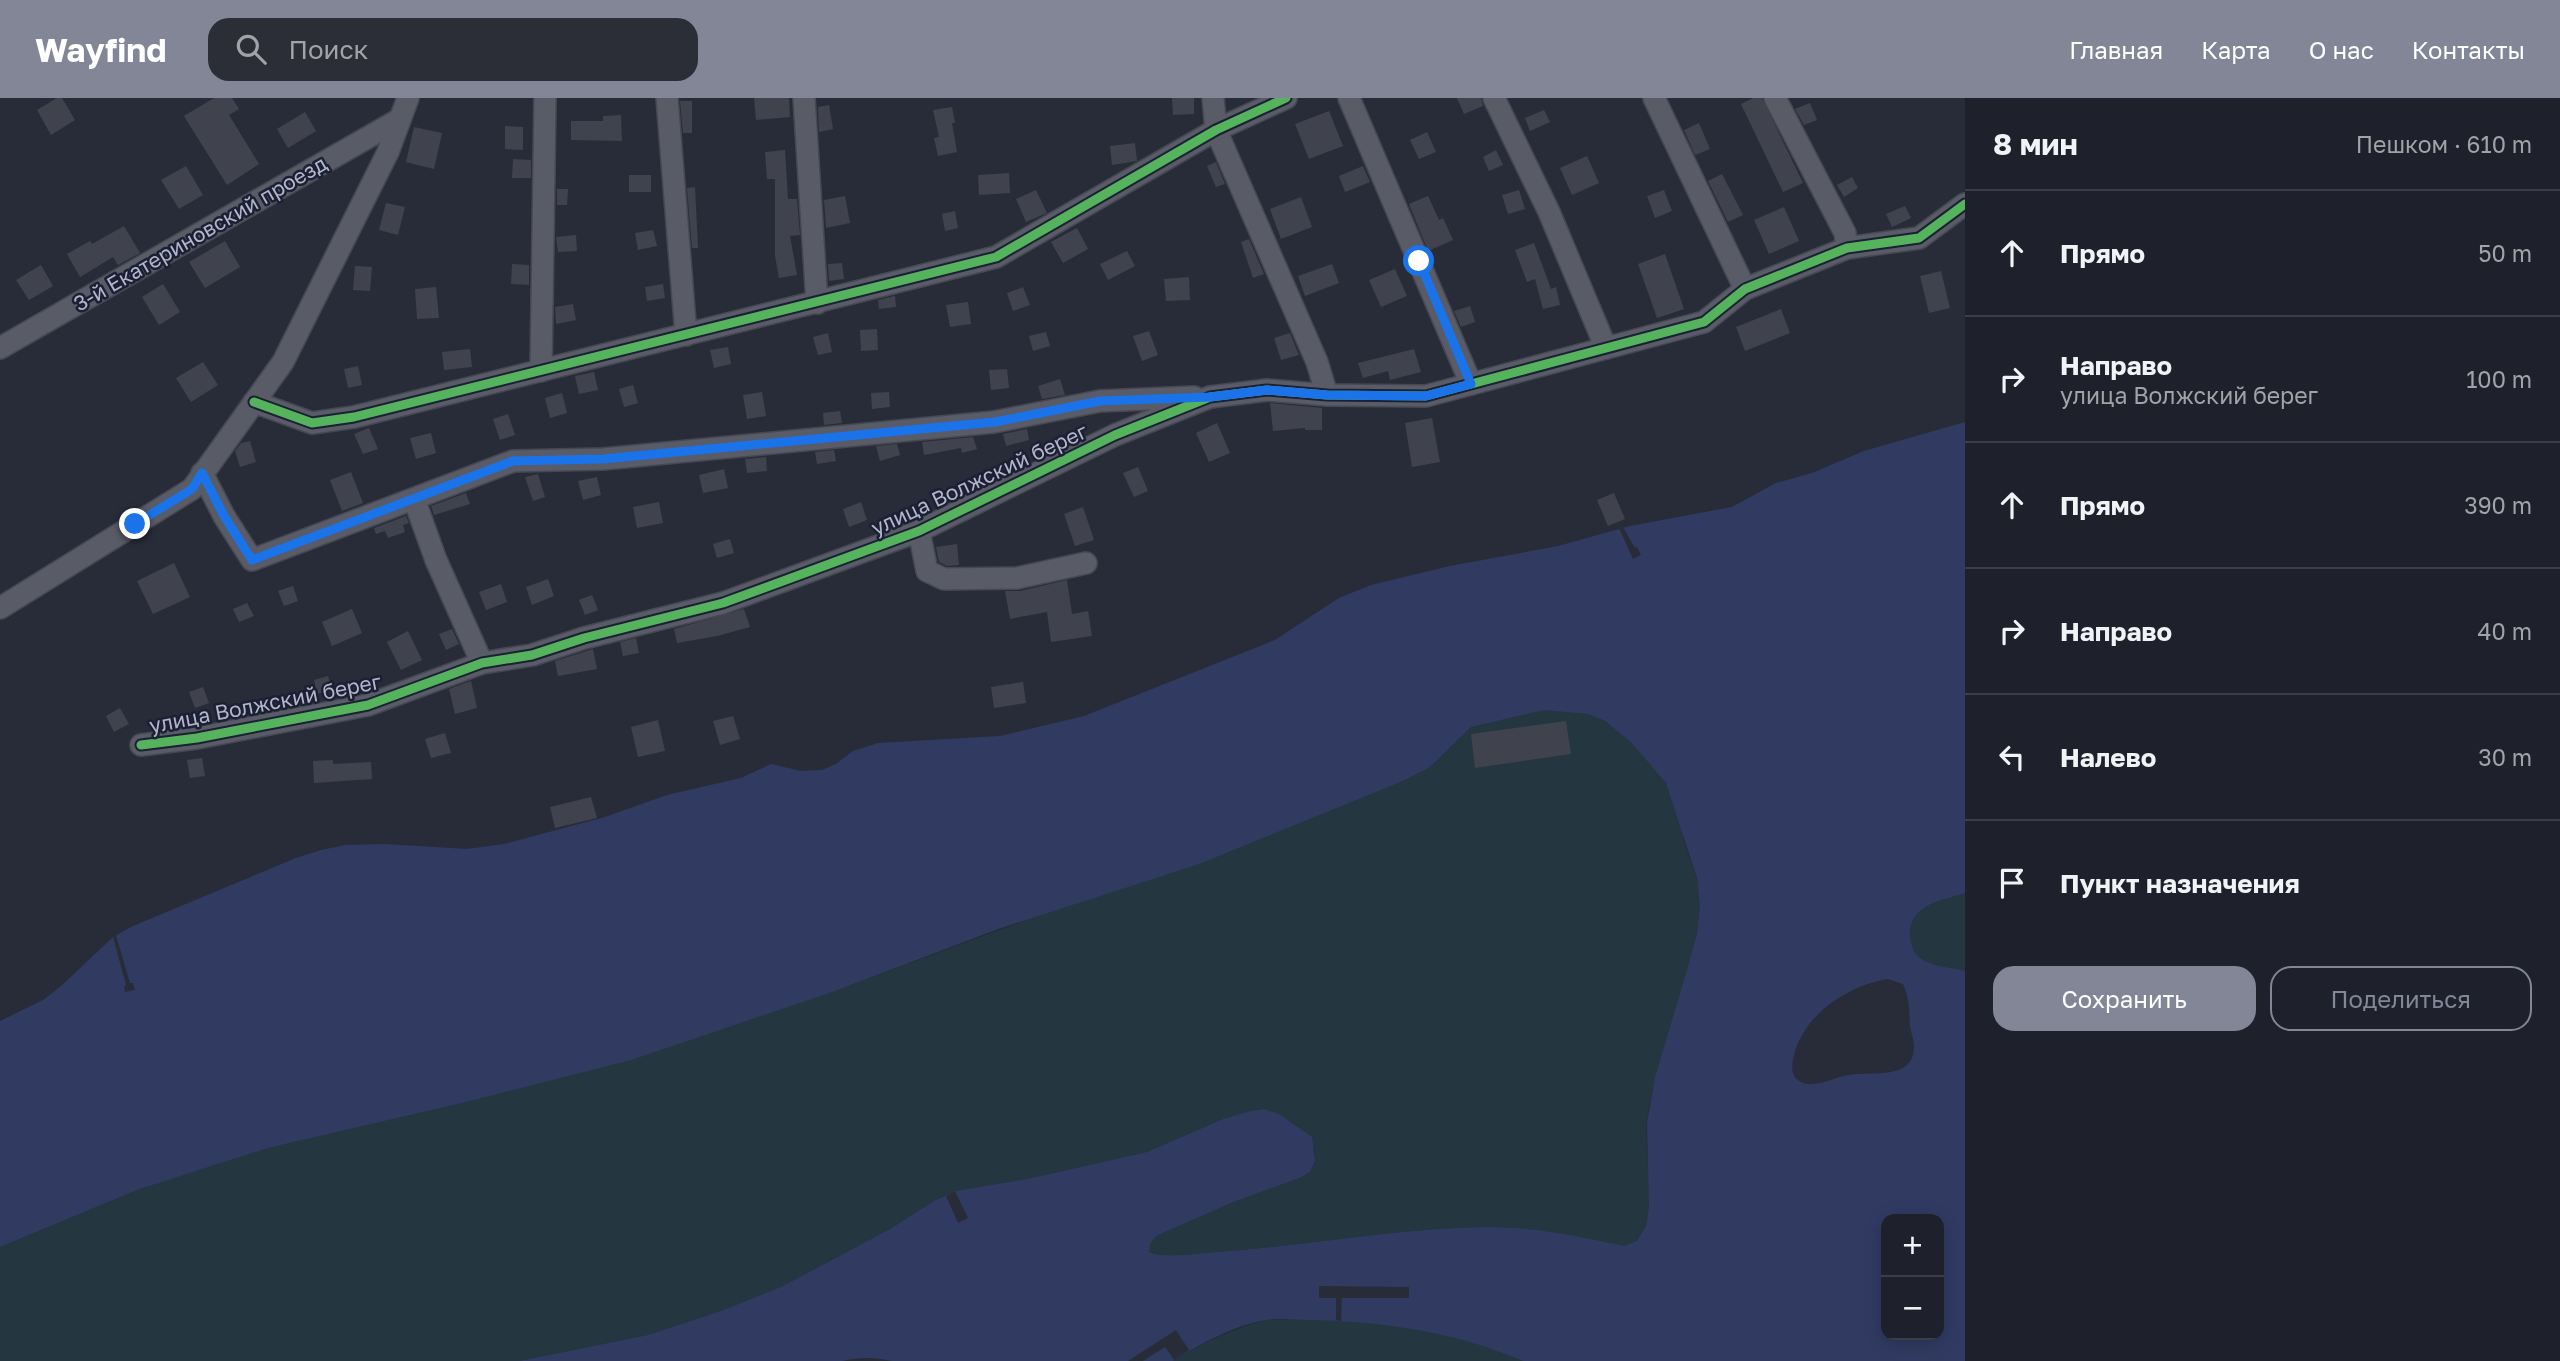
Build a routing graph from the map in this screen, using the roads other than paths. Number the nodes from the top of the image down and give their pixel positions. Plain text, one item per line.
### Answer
1 (408, 98) edge
2 (545, 98) edge
3 (667, 98) edge
4 (804, 98) edge
5 (1213, 98) edge
6 (1286, 98) edge
7 (1349, 98) edge
8 (1494, 98) edge
9 (1654, 98) edge
10 (1775, 98) edge
11 (400, 119) junction
12 (1216, 130) junction
13 (1965, 204) edge
14 (1847, 248) junction
15 (1745, 289) junction
16 (817, 303) junction
17 (686, 335) junction
18 (0, 348) edge
19 (1606, 348) junction
20 (541, 371) junction
21 (1471, 384) junction
22 (1327, 395) junction
23 (1210, 397) junction
24 (254, 401) junction
25 (202, 473) junction
26 (414, 499) junction
27 (919, 531) junction
28 (1086, 563) dead end
29 (0, 608) edge
30 (482, 663) junction
31 (141, 745) dead end

1 - 11 street
2 - 20 street
3 - 17 street
4 - 16 street
5 - 12 street
6 - 12 street
7 - 21 street
8 - 19 street
9 - 15 street
10 - 14 street
11 - 18 street, 3-й Екатериновский проезд
11 - 24 street
12 - 16 street
12 - 22 street
13 - 14 street, улица Волжский берег
14 - 15 street, улица Волжский берег
15 - 19 street, улица Волжский берег
16 - 17 street
17 - 20 street
19 - 21 street, улица Волжский берег
20 - 24 street
21 - 22 street, улица Волжский берег
22 - 23 street, улица Волжский берег
23 - 26 street
23 - 27 street, улица Волжский берег
24 - 25 street
25 - 26 street
25 - 29 street
26 - 30 street
27 - 28 street
27 - 30 street, улица Волжский берег
30 - 31 street, улица Волжский берег

